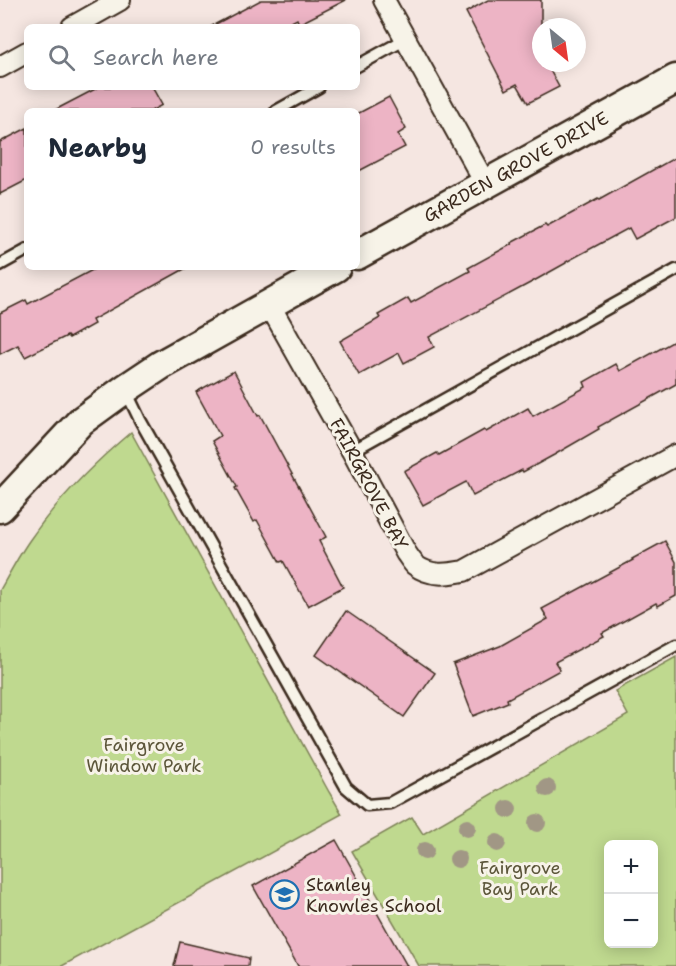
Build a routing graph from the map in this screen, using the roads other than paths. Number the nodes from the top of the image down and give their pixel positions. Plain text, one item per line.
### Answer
1 (120, 0) edge
2 (384, 0) edge
3 (77, 24) edge
4 (406, 39) junction
5 (24, 54) edge
6 (360, 64) edge
7 (0, 67) edge
8 (676, 79) edge
9 (314, 90) edge
10 (281, 108) edge
11 (485, 183) junction
12 (24, 252) edge
13 (360, 253) edge
14 (0, 266) edge
15 (331, 270) edge
16 (676, 270) edge
17 (269, 304) junction
18 (125, 389) junction
19 (352, 451) junction
20 (676, 455) edge
21 (0, 508) edge
22 (676, 645) edge

1 - 3 street
2 - 4 street
4 - 6 lane
4 - 11 street
5 - 7 street
8 - 11 street, GARDEN GROVE DRIVE
9 - 10 lane
11 - 13 street, GARDEN GROVE DRIVE
12 - 14 lane
15 - 17 street
16 - 19 lane
17 - 18 street
17 - 19 street, FAIRGROVE BAY
18 - 21 street
18 - 22 lane
19 - 20 street, FAIRGROVE BAY

